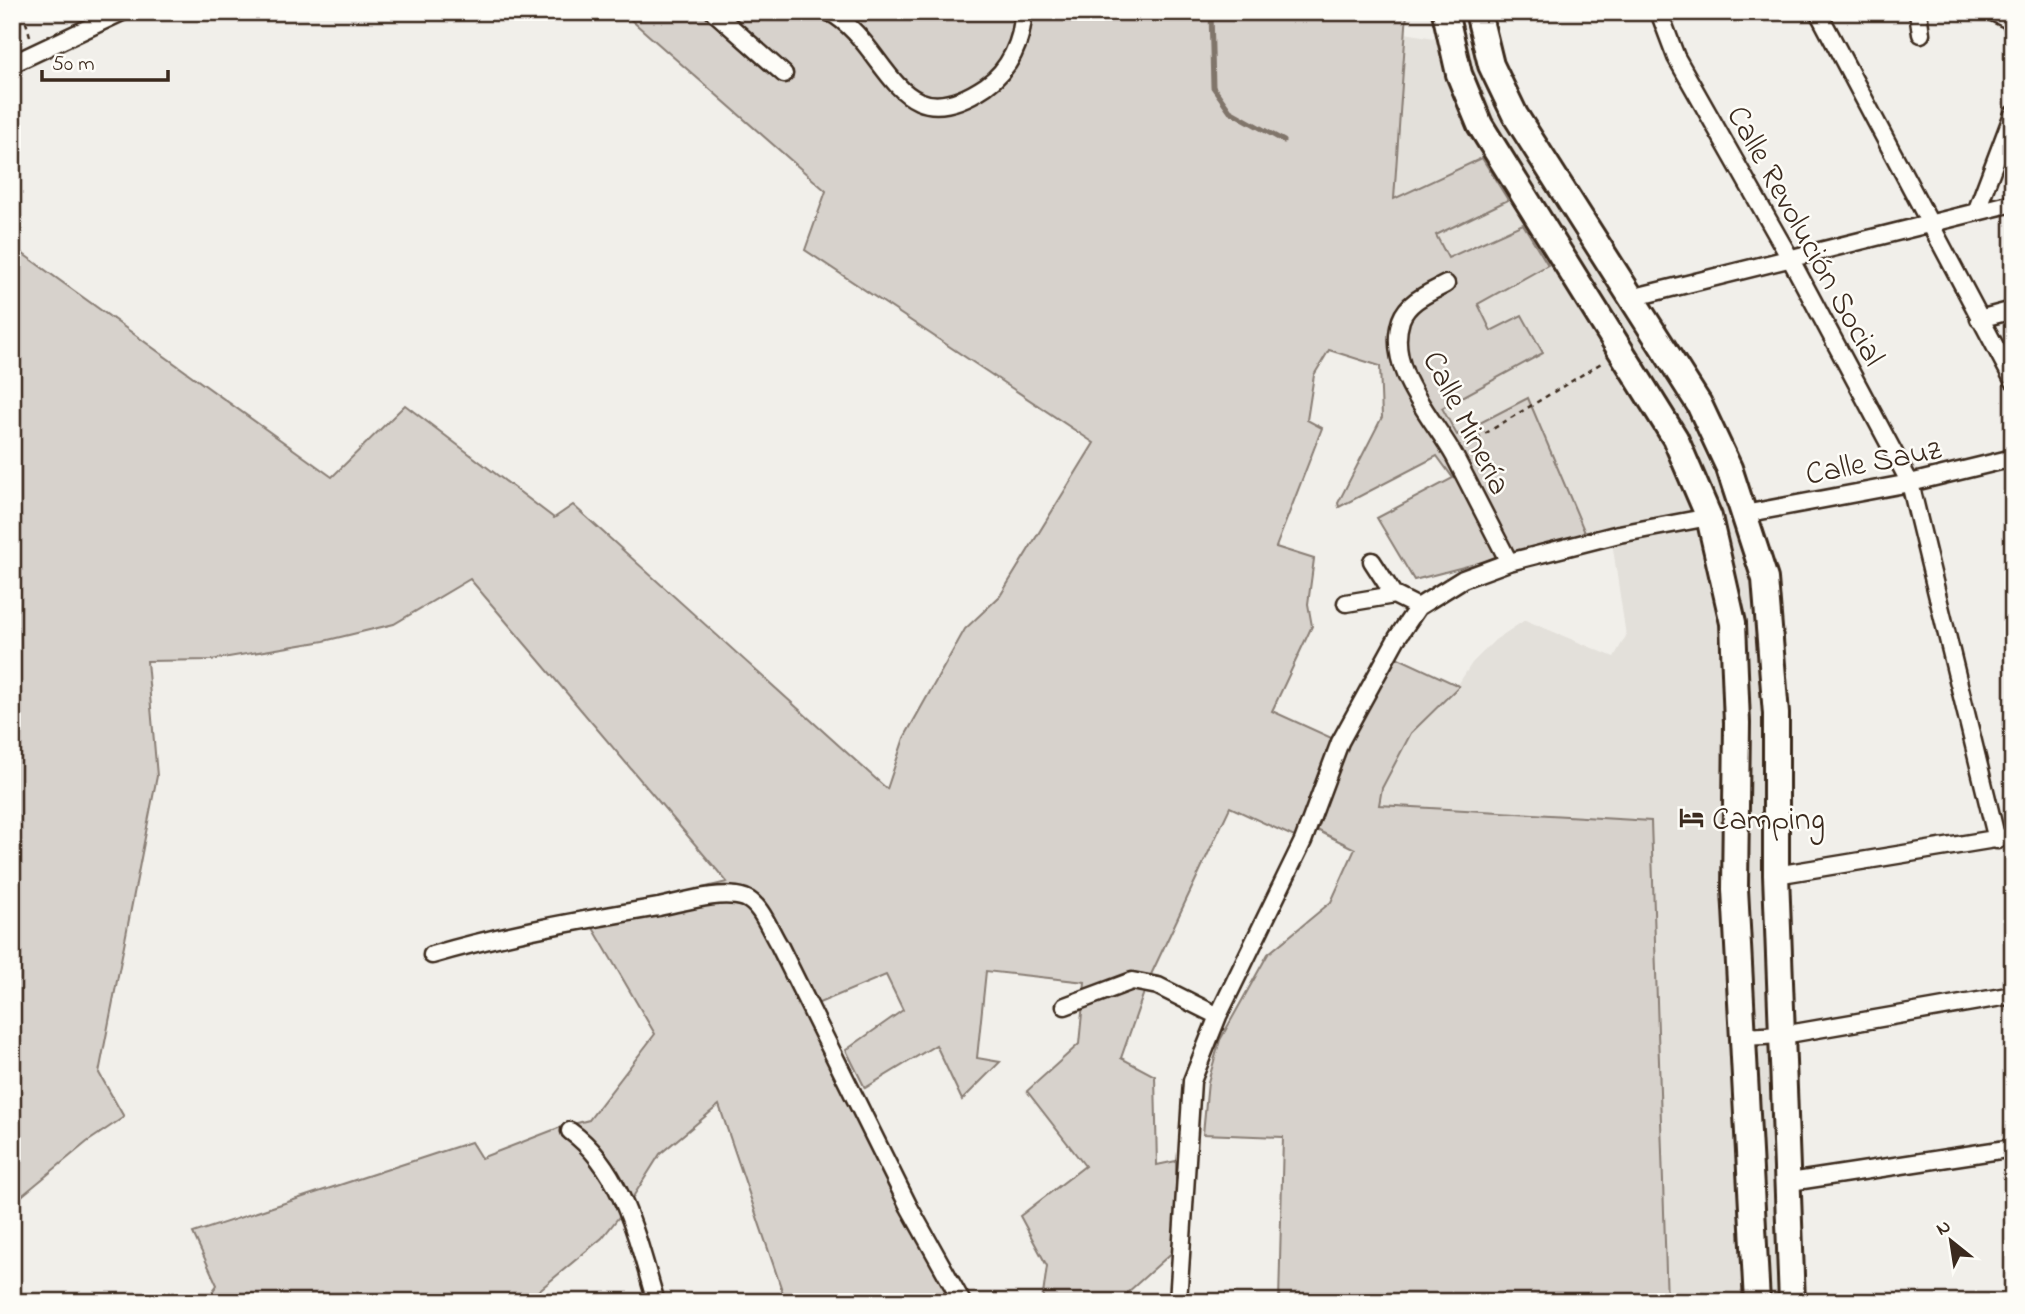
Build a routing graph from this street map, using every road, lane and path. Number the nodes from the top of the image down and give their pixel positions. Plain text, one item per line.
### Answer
1 (23, 12) edge
2 (122, 12) edge
3 (714, 12) edge
4 (829, 12) edge
5 (1023, 12) edge
6 (1444, 12) edge
7 (1478, 12) edge
8 (1659, 12) edge
9 (1818, 12) edge
10 (1918, 12) edge
11 (1993, 12) edge
12 (2013, 22) edge
13 (1921, 34) dead end
14 (36, 54) junction
15 (12, 64) edge
16 (784, 74) dead end
17 (2013, 114) edge
18 (2013, 203) edge
19 (1976, 212) junction
20 (1930, 224) junction
21 (1791, 260) junction
22 (1446, 284) dead end
23 (1631, 298) junction
24 (2013, 310) edge
25 (1979, 319) junction
26 (1619, 352) junction
27 (2013, 380) edge
28 (1453, 453) junction
29 (2013, 458) edge
30 (1910, 483) junction
31 (1744, 514) junction
32 (1709, 517) junction
33 (1372, 561) dead end
34 (1509, 562) junction
35 (1394, 595) junction
36 (1346, 603) dead end
37 (1418, 607) junction
38 (2005, 838) edge
39 (1776, 875) junction
40 (432, 955) dead end
41 (2013, 995) edge
42 (1065, 1006) dead end
43 (1218, 1016) junction
44 (1791, 1033) junction
45 (1742, 1037) junction
46 (570, 1132) dead end
47 (2013, 1148) edge
48 (1790, 1182) junction
49 (656, 1302) edge
50 (962, 1302) edge
51 (1178, 1302) edge
52 (1757, 1302) edge
53 (1792, 1302) edge

1 - 14 path
2 - 14 street
3 - 16 street
4 - 5 street
6 - 26 main road
7 - 23 main road
8 - 21 street, Calle Revolución Social
9 - 20 street
10 - 13 street
11 - 12 street
14 - 15 street
17 - 19 street
18 - 19 street
19 - 20 street
20 - 21 street
20 - 25 street
21 - 23 street
21 - 30 street, Calle Revolución Social
22 - 28 street, Calle Minería
23 - 31 main road
24 - 25 street
25 - 27 street
26 - 28 path
26 - 32 main road
28 - 34 street, Calle Minería
29 - 30 street, Calle Sauz
30 - 31 street, Calle Sauz
30 - 38 street, Calle Revolución Social
31 - 39 main road
32 - 34 street
32 - 45 main road
33 - 35 street
34 - 37 street
35 - 36 street
35 - 37 street
37 - 43 street
38 - 39 street
39 - 44 main road
40 - 50 street
41 - 44 street
42 - 43 street
43 - 51 street
44 - 45 street
44 - 48 main road
45 - 52 main road
46 - 49 street
47 - 48 street
48 - 53 main road

